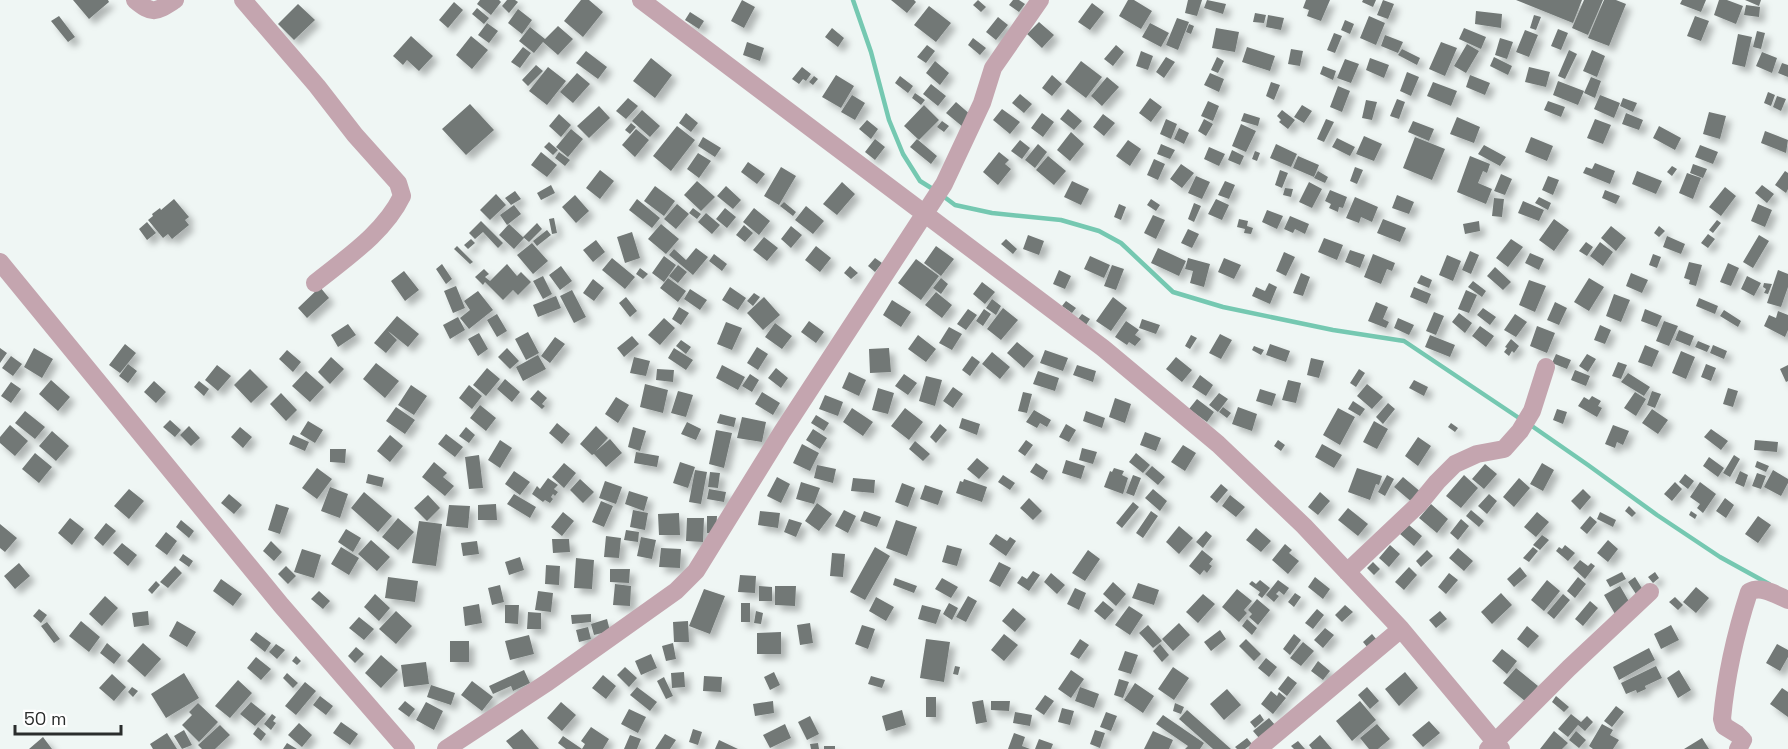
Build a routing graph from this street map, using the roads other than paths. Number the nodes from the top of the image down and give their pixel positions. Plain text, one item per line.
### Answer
1 (135, 0) edge
2 (175, 0) edge
3 (243, 0) edge
4 (641, 0) edge
5 (1040, 0) edge
6 (927, 209) junction
7 (0, 262) edge
8 (315, 283) dead end
9 (1546, 367) dead end
10 (1347, 572) junction
11 (1650, 592) dead end
12 (1788, 600) edge
13 (1401, 629) junction
14 (1495, 747) edge
15 (406, 749) edge
16 (446, 749) edge
17 (1258, 749) edge
18 (1738, 749) edge

1 - 2 street
3 - 8 street
4 - 6 street
5 - 6 street
6 - 10 street
6 - 16 street
7 - 15 street
9 - 10 street
10 - 13 street
11 - 14 street
12 - 18 street
13 - 14 street
13 - 17 street

